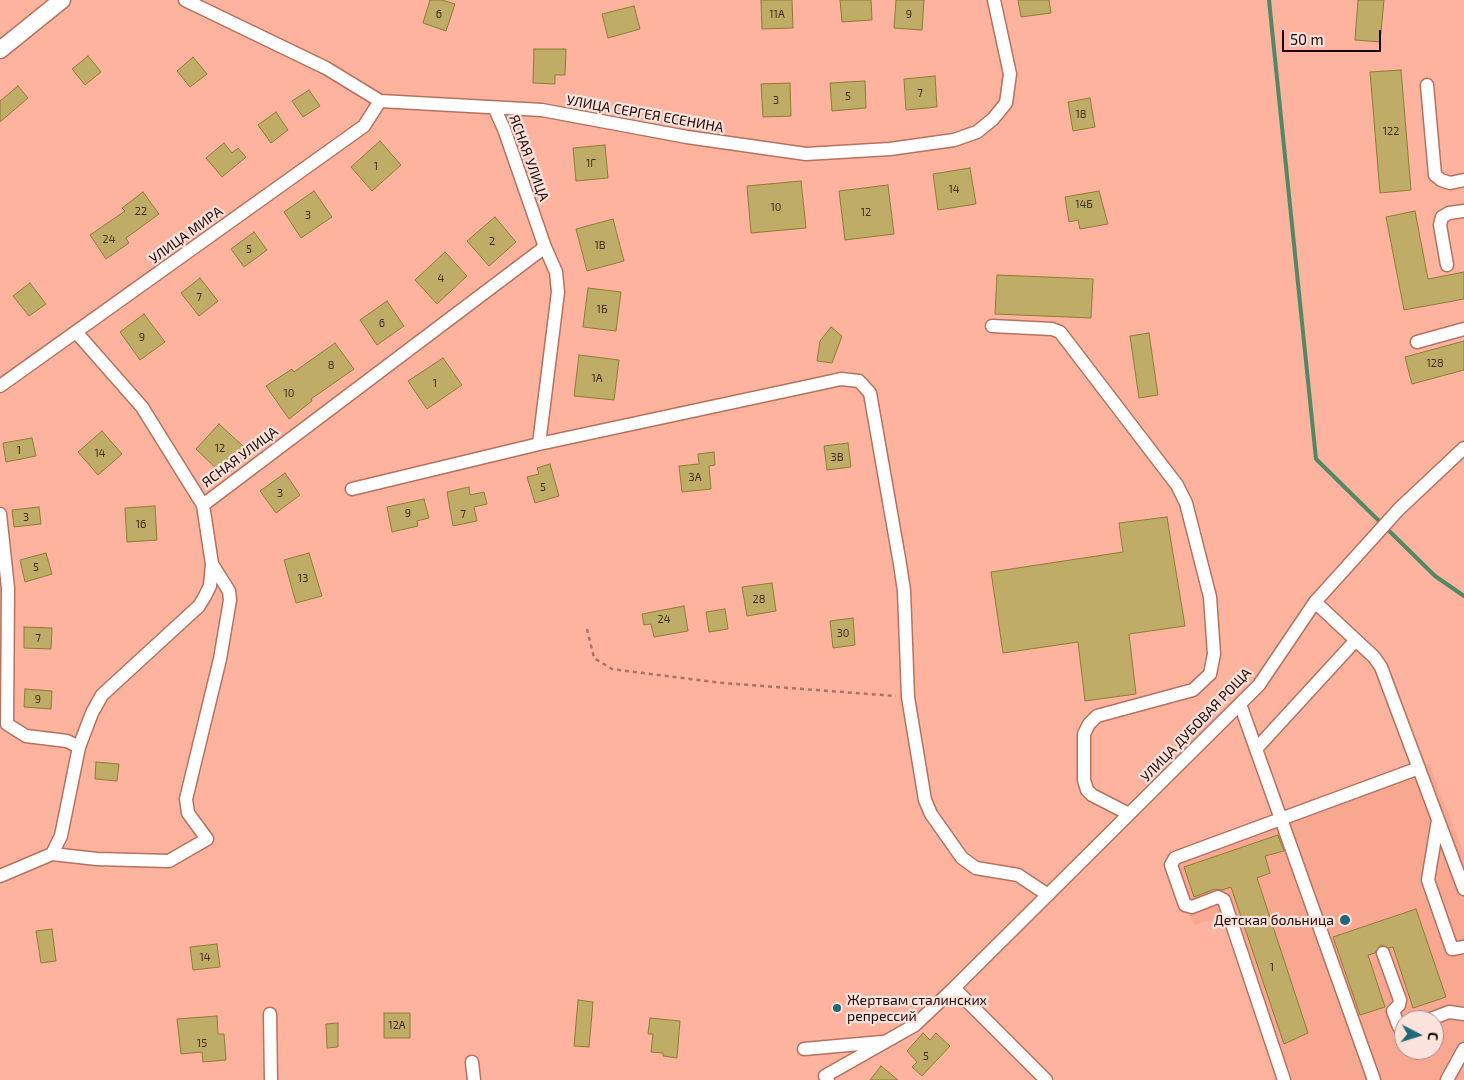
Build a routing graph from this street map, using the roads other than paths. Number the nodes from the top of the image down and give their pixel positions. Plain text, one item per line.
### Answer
1 (62, 0) edge
2 (185, 0) edge
3 (994, 0) edge
4 (0, 50) edge
5 (1428, 85) dead end
6 (380, 101) junction
7 (495, 109) junction
8 (1464, 180) edge
9 (1464, 211) edge
10 (545, 247) junction
11 (1447, 265) dead end
12 (992, 326) dead end
13 (1464, 329) edge
14 (76, 332) junction
15 (1417, 342) dead end
16 (0, 386) edge
17 (539, 444) junction
18 (1464, 448) edge
19 (352, 489) dead end
20 (202, 505) junction
21 (0, 514) edge
22 (212, 564) junction
23 (1315, 602) junction
24 (1356, 640) junction
25 (1240, 704) junction
26 (79, 747) junction
27 (1256, 749) junction
28 (1419, 768) junction
29 (1129, 814) junction
30 (1282, 819) junction
31 (1438, 820) junction
32 (52, 854) junction
33 (0, 876) edge
34 (1464, 889) edge
35 (1048, 895) junction
36 (1464, 947) edge
37 (1383, 953) dead end
38 (954, 988) junction
39 (1394, 1010) edge
40 (270, 1014) dead end
41 (1444, 1014) edge
42 (1464, 1014) edge
43 (886, 1041) junction
44 (804, 1049) dead end
45 (1464, 1049) edge
46 (472, 1062) dead end
47 (823, 1079) edge
48 (271, 1080) edge
49 (474, 1080) edge
50 (1046, 1080) edge
51 (1284, 1080) edge
52 (1374, 1080) edge
53 (1447, 1080) edge

1 - 4 main road
2 - 6 street, УЛИЦА СЕРГЕЯ ЕСЕНИНА
3 - 7 street, УЛИЦА СЕРГЕЯ ЕСЕНИНА
5 - 8 street
6 - 7 street, УЛИЦА СЕРГЕЯ ЕСЕНИНА
6 - 14 street, УЛИЦА МИРА
7 - 10 street, ЯСНАЯ УЛИЦА
9 - 11 street
10 - 17 street, ЯСНАЯ УЛИЦА
10 - 20 street, ЯСНАЯ УЛИЦА
12 - 29 street
13 - 15 street
14 - 16 street, УЛИЦА МИРА
14 - 20 street
17 - 19 street
17 - 35 street
18 - 23 street, УЛИЦА ДУБОВАЯ РОЩА
20 - 22 street, ЯСНАЯ УЛИЦА
21 - 26 street
22 - 26 street, ЯСНАЯ УЛИЦА
22 - 32 street
23 - 24 street
23 - 25 street, УЛИЦА ДУБОВАЯ РОЩА
24 - 27 street
24 - 28 street
25 - 27 street
25 - 29 street, УЛИЦА ДУБОВАЯ РОЩА
26 - 32 street, ЯСНАЯ УЛИЦА
27 - 30 street
28 - 30 street
28 - 31 street
29 - 35 street, УЛИЦА ДУБОВАЯ РОЩА
30 - 51 street
30 - 52 street
31 - 34 street
31 - 36 street
32 - 33 street
35 - 38 street, УЛИЦА ДУБОВАЯ РОЩА
37 - 39 street
38 - 43 street, УЛИЦА ДУБОВАЯ РОЩА
38 - 50 street
40 - 48 street
41 - 42 street
43 - 44 street
43 - 47 street, УЛИЦА ДУБОВАЯ РОЩА
45 - 53 street
46 - 49 street

